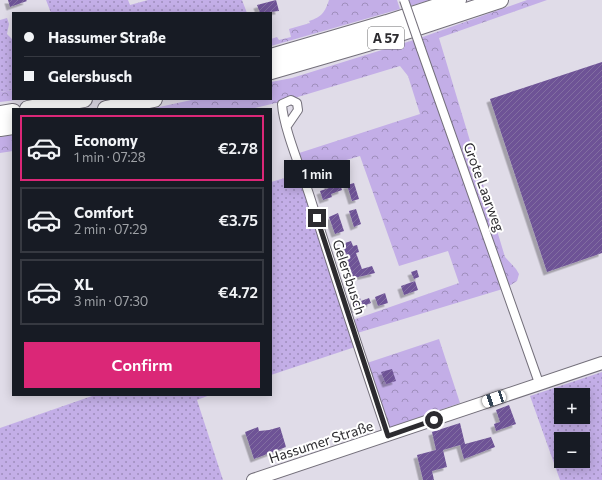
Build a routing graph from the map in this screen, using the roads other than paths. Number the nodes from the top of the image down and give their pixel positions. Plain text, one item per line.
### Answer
1 (404, 0) edge
2 (458, 0) edge
3 (500, 0) edge
4 (272, 57) edge
5 (272, 71) edge
6 (78, 100) edge
7 (149, 100) edge
8 (34, 108) edge
9 (111, 108) edge
10 (12, 112) edge
11 (0, 114) edge
12 (12, 126) edge
13 (287, 126) dead end
14 (0, 128) edge
15 (602, 363) edge
16 (539, 383) junction
17 (388, 436) junction
18 (253, 480) edge

1 - 16 street, Grote Laarweg, bridge
2 - 4 highway, A 57
3 - 5 highway, A 57
6 - 8 highway
7 - 9 highway
10 - 11 highway
12 - 14 highway
13 - 17 street, Gelersbusch
15 - 16 street, Hassumer Straße
16 - 17 street, Hassumer Straße
17 - 18 street, Hassumer Straße

